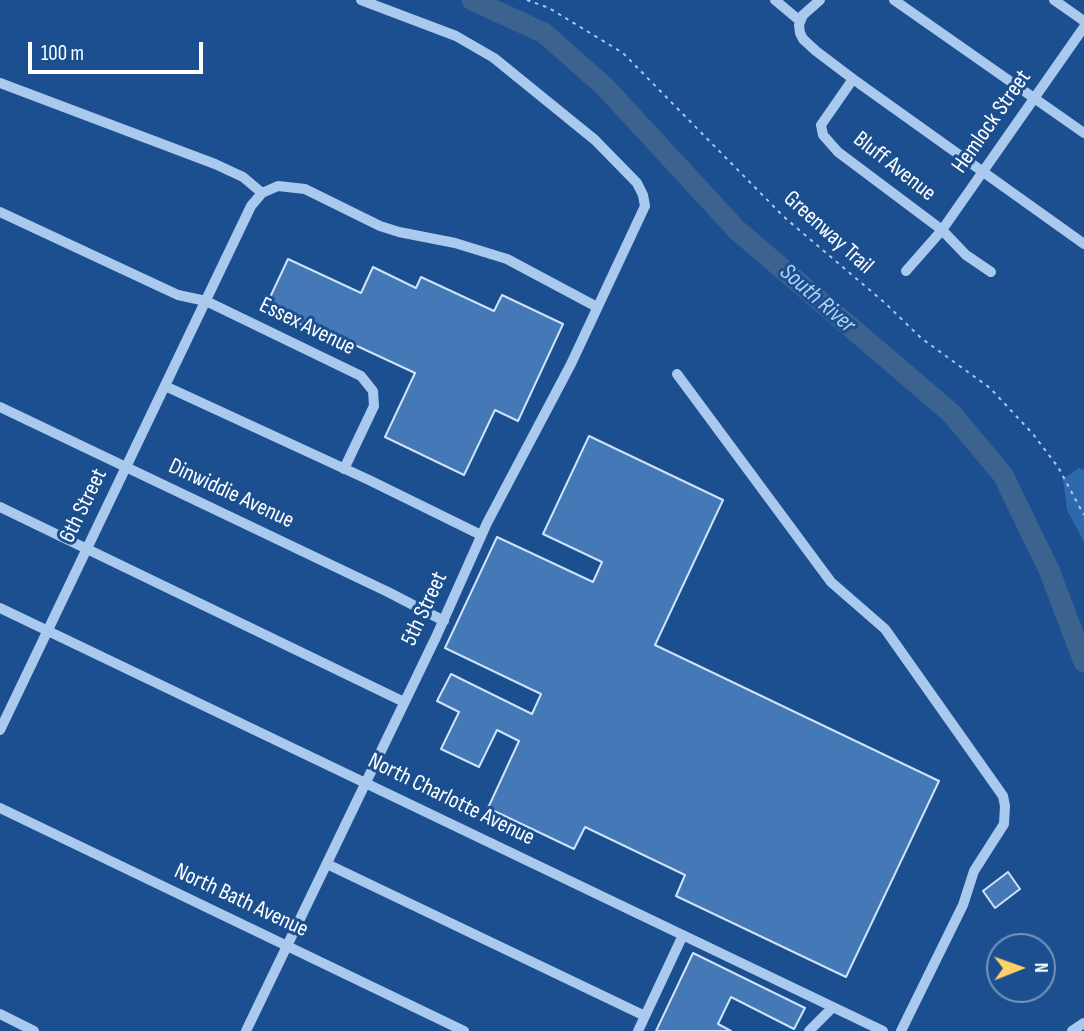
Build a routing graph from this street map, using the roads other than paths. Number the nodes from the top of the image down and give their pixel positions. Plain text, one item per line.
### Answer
1 (360, 0) edge
2 (775, 0) edge
3 (820, 0) edge
4 (894, 0) edge
5 (1054, 0) edge
6 (1084, 21) edge
7 (800, 22) junction
8 (1084, 27) edge
9 (853, 79) junction
10 (0, 83) edge
11 (1034, 98) junction
12 (1084, 133) edge
13 (983, 172) junction
14 (262, 193) junction
15 (0, 212) edge
16 (942, 230) junction
17 (1084, 244) edge
18 (906, 271) dead end
19 (991, 272) dead end
20 (206, 301) junction
21 (597, 307) junction
22 (677, 374) dead end
23 (165, 386) junction
24 (0, 407) edge
25 (126, 468) junction
26 (344, 469) junction
27 (0, 508) edge
28 (481, 535) junction
29 (86, 550) junction
30 (0, 608) edge
31 (444, 621) junction
32 (47, 631) junction
33 (404, 702) junction
34 (0, 730) edge
35 (366, 783) junction
36 (0, 808) edge
37 (327, 864) junction
38 (683, 935) junction
39 (288, 946) junction
40 (834, 1007) junction
41 (0, 1014) edge
42 (645, 1016) junction
43 (1084, 1023) edge
44 (34, 1031) edge
45 (246, 1031) edge
46 (464, 1031) edge
47 (638, 1031) edge
48 (809, 1031) edge
49 (883, 1031) edge
50 (901, 1031) edge
51 (1072, 1031) edge

1 - 21 street, 5th Street
2 - 7 street
3 - 7 street
4 - 11 street
5 - 6 street
7 - 9 street
8 - 11 street, Hemlock Street
9 - 13 street
9 - 16 street, Bluff Avenue
10 - 14 street
11 - 12 street
11 - 13 street, Hemlock Street
13 - 16 street, Hemlock Street
13 - 17 street
14 - 20 street, 6th Street
14 - 21 street
15 - 20 street, Essex Avenue
16 - 18 street, Hemlock Street
16 - 19 street, Bluff Avenue
20 - 23 street, 6th Street
20 - 26 street, Essex Avenue
21 - 28 street, 5th Street
22 - 50 street
23 - 25 street, 6th Street
23 - 26 street
24 - 25 street, Dinwiddie Avenue
25 - 29 street, 6th Street
25 - 31 street, Dinwiddie Avenue
26 - 28 street
27 - 29 street
28 - 31 street, 5th Street
29 - 32 street, 6th Street
29 - 33 street
30 - 32 street, North Charlotte Avenue
31 - 33 street, 5th Street
32 - 34 street, 6th Street
32 - 35 street, North Charlotte Avenue
33 - 35 street, 5th Street
35 - 37 street, 5th Street
35 - 38 street, North Charlotte Avenue
36 - 39 street, North Bath Avenue
37 - 39 street, 5th Street
37 - 42 street
38 - 40 street, North Charlotte Avenue
38 - 42 street
39 - 45 street, 5th Street
39 - 46 street, North Bath Avenue
40 - 48 street
40 - 49 street, North Charlotte Avenue
41 - 44 street
42 - 47 street
43 - 51 street

